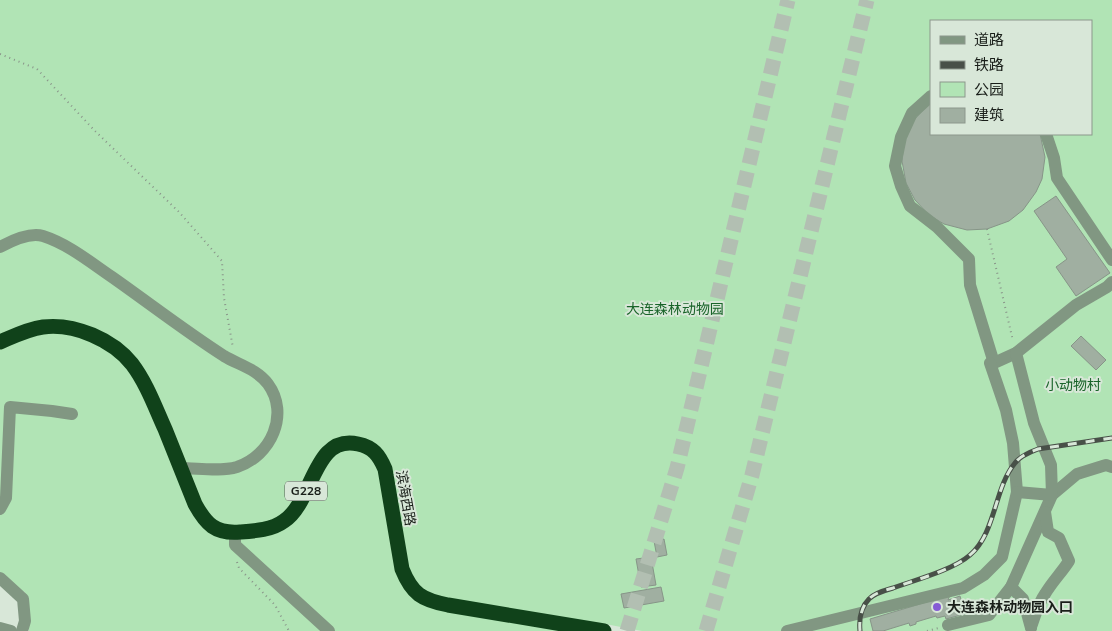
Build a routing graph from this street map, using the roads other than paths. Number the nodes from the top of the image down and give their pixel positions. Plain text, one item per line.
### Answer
1 (930, 97) edge
2 (1046, 135) edge
3 (0, 247) edge
4 (1112, 260) edge
5 (1112, 282) edge
6 (0, 342) edge
7 (1016, 353) junction
8 (990, 363) dead end
9 (72, 414) dead end
10 (1112, 467) edge
11 (180, 468) junction
12 (1017, 492) junction
13 (1052, 495) junction
14 (0, 509) edge
15 (1045, 511) junction
16 (235, 539) junction
17 (0, 578) edge
18 (1011, 587) junction
19 (948, 625) dead end
20 (0, 628) edge
21 (1032, 629) edge
22 (11, 631) edge
23 (22, 631) edge
24 (329, 631) edge
25 (604, 631) edge
26 (787, 631) edge

1 - 7 street
2 - 4 street
3 - 11 street
5 - 7 street
6 - 11 highway, 滨海西路 / G228
7 - 13 street
8 - 12 street
9 - 14 street
10 - 13 street
11 - 16 highway, 滨海西路 / G228
12 - 13 street
12 - 26 street
13 - 15 street
15 - 18 street
15 - 21 street
16 - 24 street
16 - 25 highway, 滨海西路 / G228
17 - 23 street
18 - 19 street
18 - 21 street
20 - 22 street

